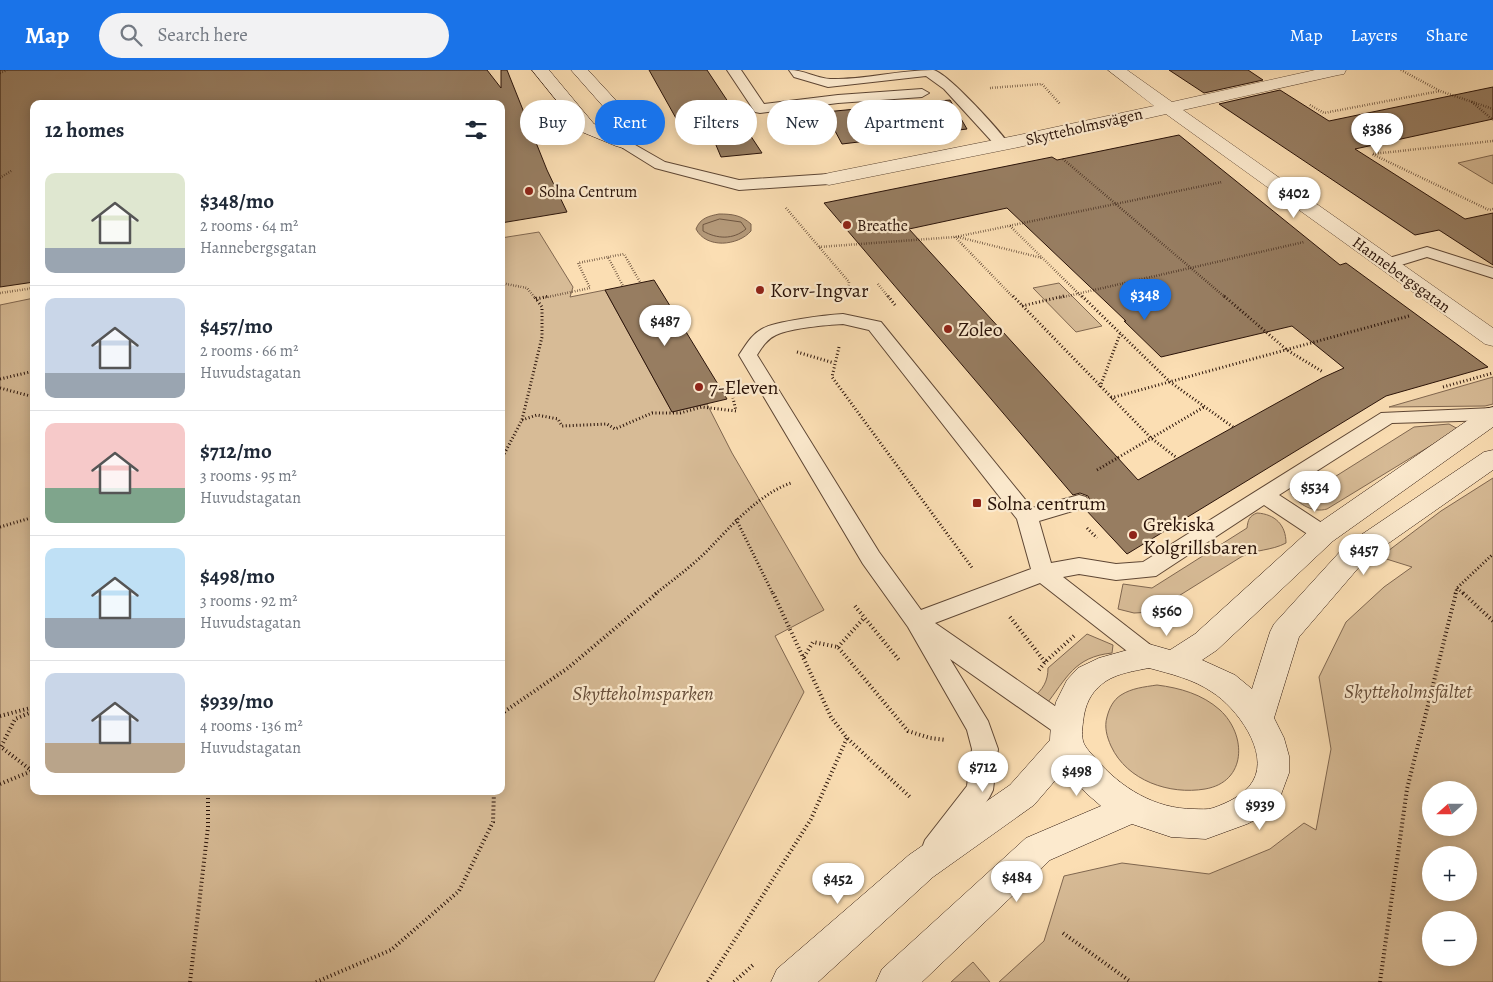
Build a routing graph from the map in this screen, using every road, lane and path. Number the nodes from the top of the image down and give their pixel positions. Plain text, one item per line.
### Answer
1 (7, 70) edge
2 (540, 70) edge
3 (579, 70) edge
4 (734, 70) edge
5 (796, 70) edge
6 (1116, 70) edge
7 (1338, 70) edge
8 (1401, 70) edge
9 (0, 74) edge
10 (828, 83) junction
11 (954, 91) junction
12 (922, 93) dead end
13 (607, 100) edge
14 (838, 100) junction
15 (1469, 100) junction
16 (1062, 107) dead end
17 (1168, 107) junction
18 (1493, 109) edge
19 (1493, 120) edge
20 (595, 131) edge
21 (1493, 141) edge
22 (1011, 142) junction
23 (628, 145) edge
24 (12, 171) dead end
25 (0, 178) edge
26 (829, 179) joint
27 (739, 185) junction
28 (1182, 190) dead end
29 (1115, 204) junction
30 (1493, 209) edge
31 (1010, 226) junction
32 (1344, 232) junction
33 (955, 237) junction
34 (819, 247) junction
35 (608, 257) junction
36 (1043, 258) junction
37 (1388, 264) junction
38 (1192, 268) junction
39 (1493, 273) edge
40 (640, 282) dead end
41 (849, 282) dead end
42 (505, 284) edge
43 (878, 284) dead end
44 (623, 286) dead end
45 (30, 289) edge
46 (0, 293) edge
47 (1079, 294) junction
48 (536, 299) junction
49 (896, 305) dead end
50 (1022, 306) junction
51 (1446, 306) junction
52 (1120, 334) junction
53 (1493, 339) edge
54 (1287, 350) junction
55 (794, 352) dead end
56 (30, 372) edge
57 (1324, 372) dead end
58 (0, 379) edge
59 (1170, 382) junction
60 (1100, 387) junction
61 (0, 388) edge
62 (30, 396) edge
63 (734, 398) dead end
64 (1111, 398) junction
65 (1204, 407) junction
66 (1493, 414) edge
67 (522, 420) junction
68 (1233, 427) dead end
69 (1151, 438) junction
70 (505, 452) edge
71 (1178, 458) dead end
72 (1493, 458) edge
73 (1098, 470) dead end
74 (818, 471) junction
75 (1264, 495) junction
76 (1079, 502) dead end
77 (1027, 517) junction
78 (30, 518) edge
79 (736, 519) junction
80 (0, 527) edge
81 (1323, 534) junction
82 (1493, 554) edge
83 (1043, 573) junction
84 (1457, 588) junction
85 (990, 593) junction
86 (855, 606) dead end
87 (916, 621) junction
88 (1493, 621) edge
89 (838, 647) junction
90 (804, 658) junction
91 (1162, 660) junction
92 (1045, 662) dead end
93 (30, 708) edge
94 (505, 711) edge
95 (30, 713) edge
96 (0, 716) edge
97 (1259, 716) junction
98 (1067, 735) junction
99 (847, 738) junction
100 (948, 740) dead end
101 (30, 769) edge
102 (30, 772) edge
103 (0, 784) edge
104 (208, 795) edge
105 (494, 795) edge
106 (911, 798) dead end
107 (1132, 809) junction
108 (921, 866) junction
109 (1063, 933) dead end
110 (190, 982) edge
111 (316, 982) edge
112 (708, 982) edge
113 (790, 982) edge
114 (895, 982) edge
115 (1131, 982) edge
116 (1380, 982) edge

1 - 9 path
2 - 20 street
3 - 13 street
4 - 14 lane
5 - 10 lane
6 - 17 street, Hannebergsgatan
7 - 17 street, Skytteholmsvägen
8 - 15 path
10 - 11 lane
10 - 14 lane
11 - 16 path
11 - 22 lane
12 - 14 lane
15 - 18 path
15 - 19 path
17 - 22 street, Skytteholmsvägen
17 - 32 street, Hannebergsgatan
21 - 30 path
22 - 26 street, Skytteholmsvägen
22 - 29 path
23 - 27 lane
24 - 25 path
26 - 27 lane
27 - 34 path
28 - 29 path
29 - 31 path
29 - 38 path
31 - 33 path
31 - 36 path
32 - 37 street, Hannebergsgatan
32 - 38 path
33 - 34 path
33 - 36 path
33 - 50 path
34 - 41 path
35 - 40 path
35 - 44 path
35 - 48 path
36 - 47 path
37 - 39 lane
37 - 51 street, Hannebergsgatan
38 - 47 path
38 - 54 path
42 - 48 path
43 - 49 path
45 - 46 path
47 - 50 path
47 - 52 path
48 - 67 path
50 - 60 path
51 - 53 street, Hannebergsgatan
51 - 54 path
52 - 59 path
52 - 60 path
54 - 57 path
54 - 59 path
55 - 85 path
56 - 58 path
59 - 64 path
59 - 65 path
60 - 64 path
61 - 62 path
63 - 67 path
64 - 69 path
65 - 68 path
65 - 69 path
66 - 75 lane
66 - 81 street
67 - 70 path
69 - 71 path
69 - 73 path
72 - 97 street
74 - 77 lane
74 - 79 path
74 - 87 lane
75 - 81 lane
75 - 83 lane
76 - 77 lane
77 - 83 lane
78 - 80 path
79 - 90 path
79 - 94 path
81 - 91 street
82 - 84 path
83 - 85 lane
83 - 91 lane
84 - 88 path
84 - 116 path
85 - 87 lane
85 - 92 path
86 - 89 path
87 - 98 lane
87 - 108 lane
89 - 90 path
89 - 100 path
90 - 99 path
91 - 97 street
91 - 98 street
93 - 96 path
95 - 101 path
97 - 107 street
98 - 107 street
98 - 108 street
99 - 106 path
99 - 112 path
102 - 103 path
104 - 110 path
105 - 111 path
107 - 114 street
108 - 113 street
109 - 115 path

